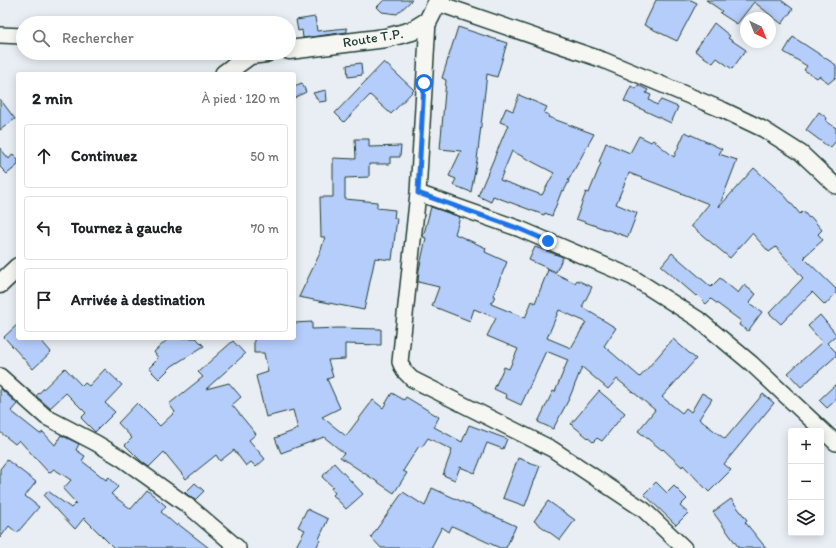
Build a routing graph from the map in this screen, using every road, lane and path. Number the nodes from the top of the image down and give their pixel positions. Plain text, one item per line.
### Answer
1 (439, 2) edge
2 (428, 21) junction
3 (0, 35) edge
4 (16, 36) edge
5 (296, 49) edge
6 (245, 60) edge
7 (227, 72) edge
8 (836, 186) edge
9 (418, 193) junction
10 (16, 269) edge
11 (0, 284) edge
12 (0, 376) edge
13 (836, 443) edge
14 (238, 548) edge
15 (684, 548) edge

1 - 2 street
1 - 8 street
2 - 5 street, Route T.P.
2 - 9 street
3 - 4 street
6 - 7 street
9 - 13 street
9 - 15 street
10 - 11 street
12 - 14 street

